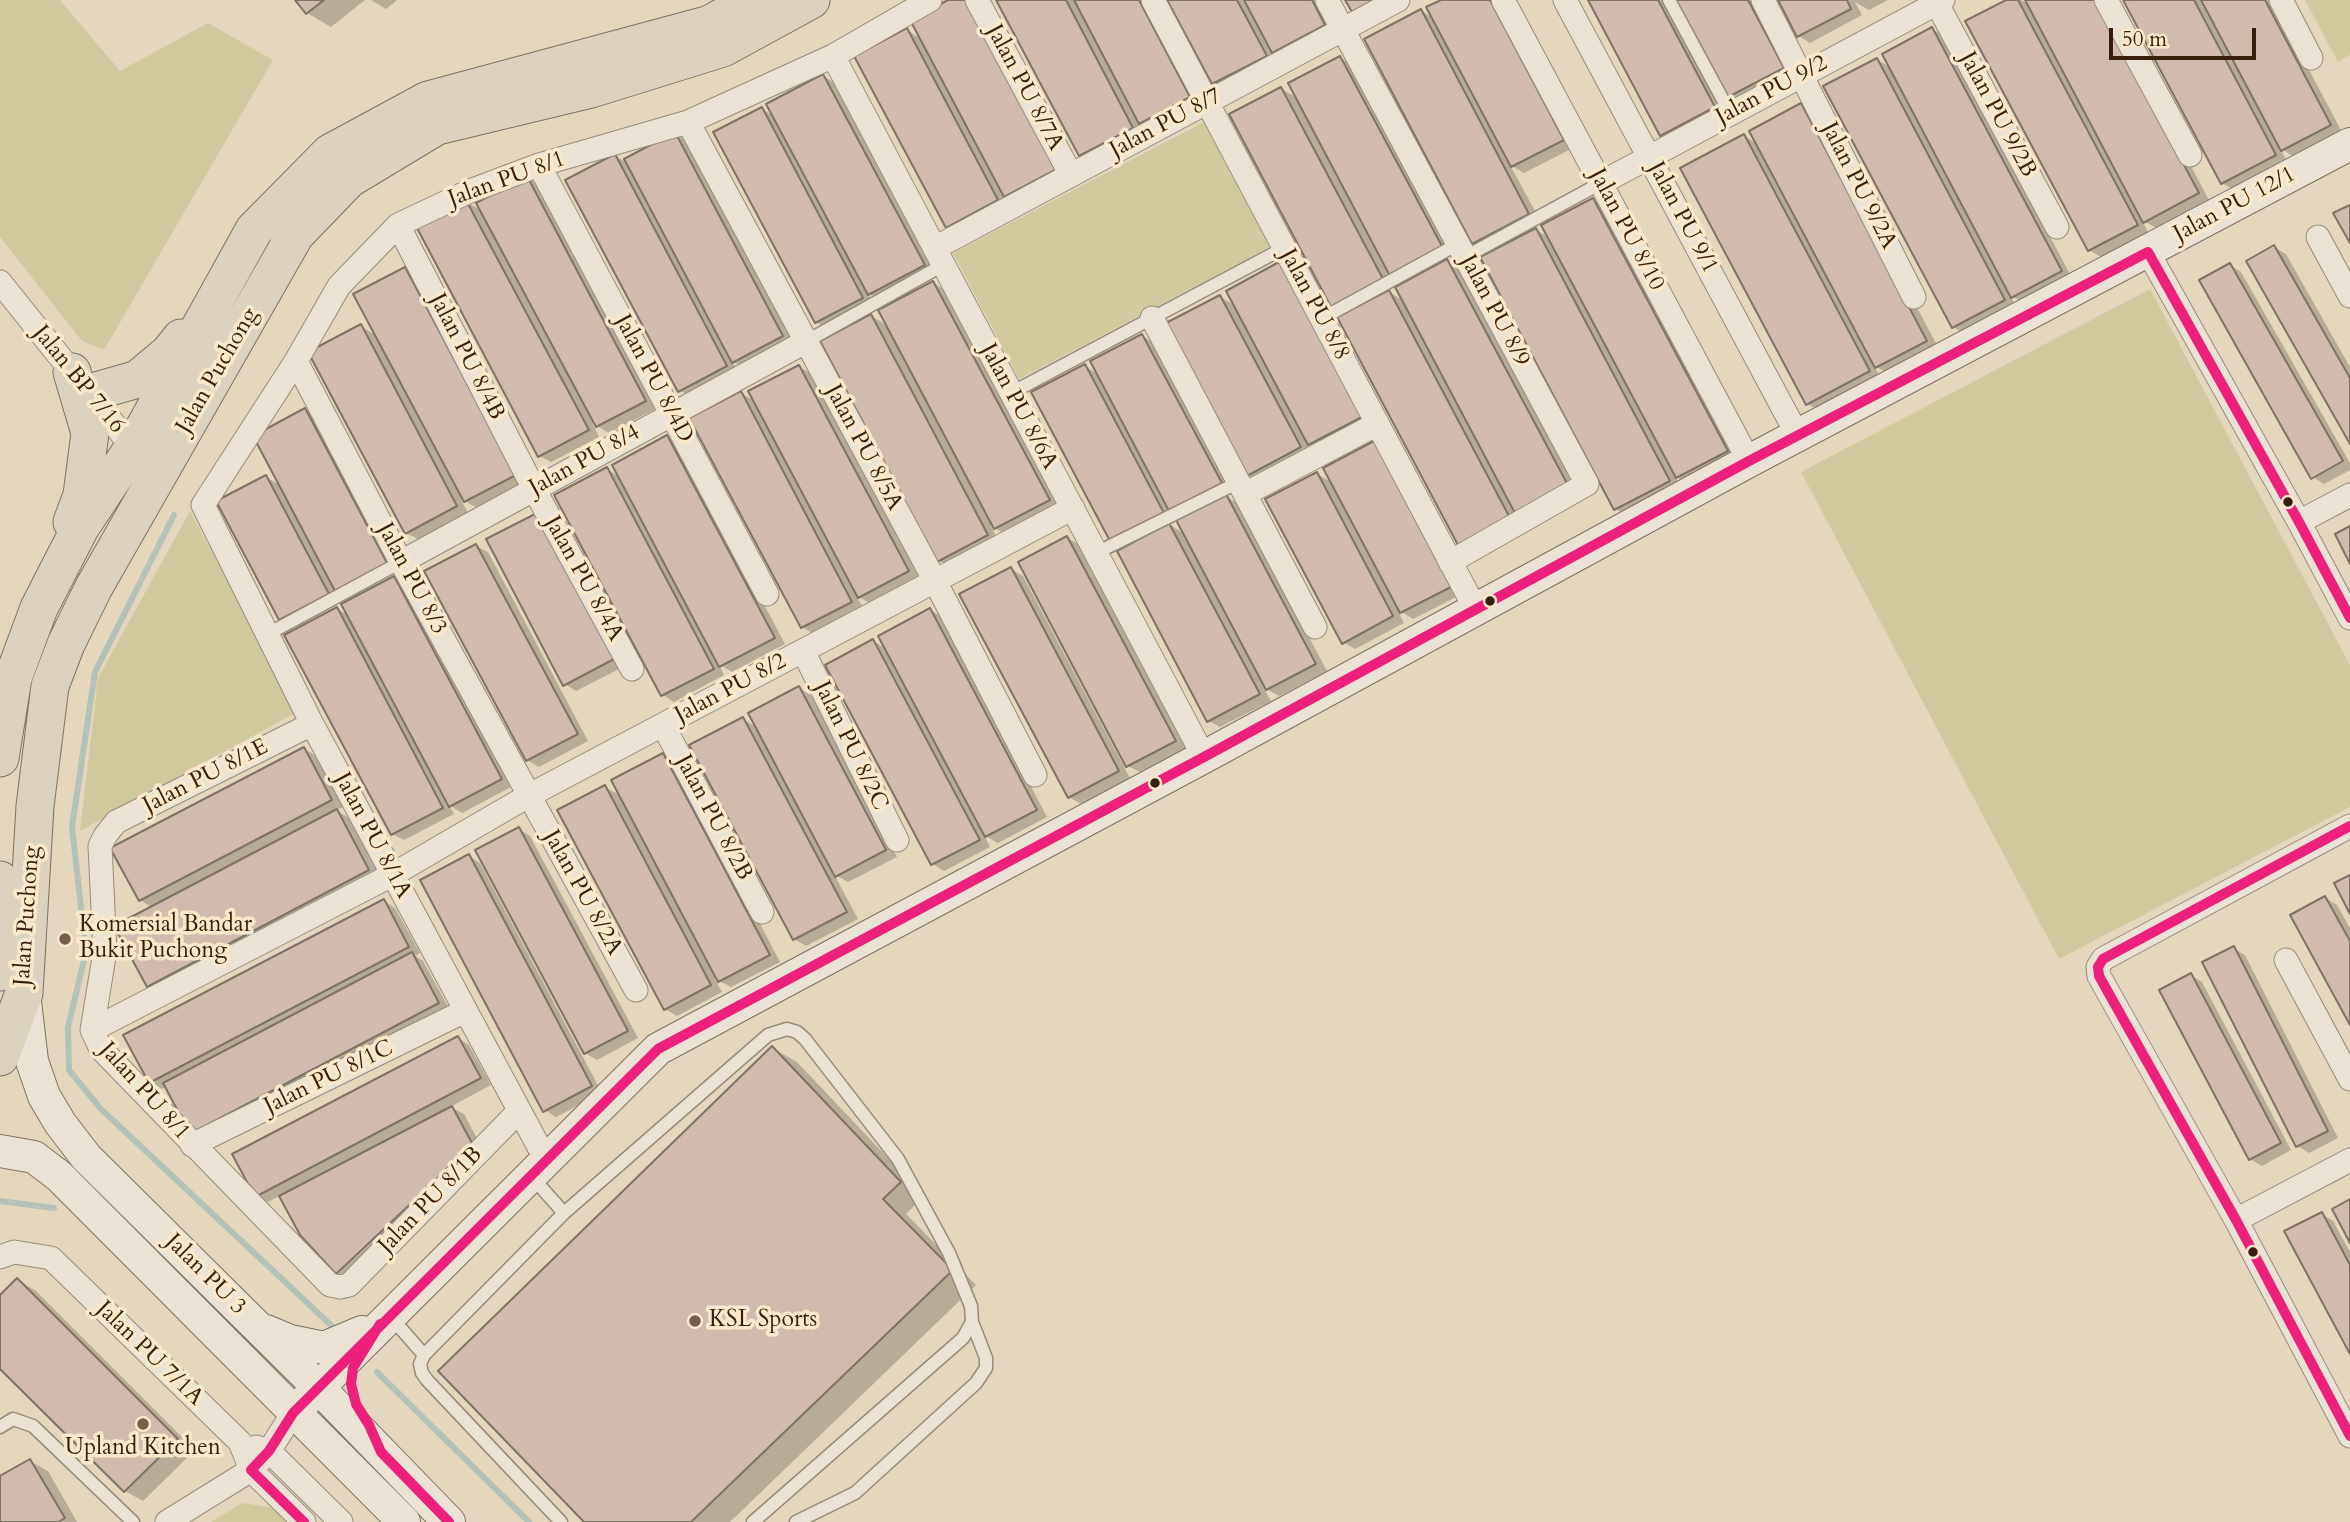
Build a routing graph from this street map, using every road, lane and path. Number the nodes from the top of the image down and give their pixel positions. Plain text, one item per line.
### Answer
1 (753, 0) edge
2 (811, 0) edge
3 (930, 0) edge
4 (977, 0) edge
5 (1153, 0) edge
6 (1327, 0) edge
7 (1398, 0) edge
8 (1503, 0) edge
9 (1565, 0) edge
10 (1669, 0) edge
11 (1762, 0) edge
12 (2106, 0) edge
13 (2281, 0) edge
14 (1938, 1) edge
15 (1342, 30) junction
16 (833, 56) junction
17 (2311, 58) dead end
18 (1802, 76) junction
19 (1207, 102) junction
20 (1730, 113) junction
21 (688, 122) junction
22 (2350, 144) edge
23 (2190, 155) dead end
24 (1649, 157) junction
25 (539, 165) junction
26 (1071, 175) junction
27 (1601, 183) junction
28 (398, 225) junction
29 (2057, 227) dead end
30 (2318, 237) dead end
31 (1284, 248) junction
32 (1461, 251) junction
33 (2148, 252) junction
34 (939, 257) junction
35 (230, 273) junction
36 (0, 282) edge
37 (2350, 296) edge
38 (1914, 297) dead end
39 (1152, 318) junction
40 (1321, 319) junction
41 (807, 341) junction
42 (296, 361) junction
43 (81, 383) junction
44 (1012, 393) junction
45 (672, 413) junction
46 (1377, 424) junction
47 (1798, 436) junction
48 (133, 448) junction
49 (1749, 461) junction
50 (164, 468) junction
51 (534, 488) junction
52 (1242, 488) junction
53 (2350, 495) edge
54 (203, 505) joint
55 (1073, 509) junction
56 (2299, 522) junction
57 (1096, 553) junction
58 (401, 562) junction
59 (1450, 562) junction
60 (935, 581) junction
61 (767, 594) dead end
62 (38, 608) junction
63 (1476, 610) junction
64 (2350, 618) edge
65 (1315, 627) dead end
66 (266, 635) junction
67 (803, 651) junction
68 (632, 669) dead end
69 (312, 724) junction
70 (663, 725) junction
71 (1204, 757) junction
72 (0, 758) edge
73 (1035, 775) dead end
74 (528, 796) junction
75 (2350, 826) edge
76 (105, 836) joint
77 (897, 840) dead end
78 (392, 875) junction
79 (0, 880) edge
80 (762, 912) dead end
81 (2286, 960) dead end
82 (12, 983) edge
83 (636, 990) dead end
84 (465, 1011) junction
85 (92, 1030) junction
86 (0, 1057) edge
87 (2350, 1079) edge
88 (519, 1111) junction
89 (192, 1145) junction
90 (0, 1151) edge
91 (2350, 1160) edge
92 (539, 1169) junction
93 (564, 1213) junction
94 (2236, 1220) junction
95 (0, 1257) edge
96 (340, 1287) joint
97 (385, 1320) junction
98 (972, 1322) junction
99 (257, 1327) junction
100 (424, 1355) junction
101 (318, 1387) junction
102 (293, 1413) junction
103 (0, 1427) edge
104 (2350, 1436) edge
105 (240, 1442) junction
106 (269, 1451) junction
107 (381, 1452) junction
108 (251, 1470) junction
109 (133, 1522) edge
110 (167, 1522) edge
111 (304, 1522) edge
112 (341, 1522) edge
113 (404, 1522) edge
114 (449, 1522) edge
115 (561, 1522) edge
116 (753, 1522) edge
117 (796, 1522) edge

1 - 35 main road, Jalan Puchong
2 - 50 main road, Jalan Puchong
3 - 16 street, Jalan PU 8/1
4 - 26 street, Jalan PU 8/7A
5 - 19 street, Jalan PU 8/8
6 - 15 street, Jalan PU 8/9
7 - 15 street, Jalan PU 8/7
8 - 27 street, Jalan PU 8/10
9 - 24 street, Jalan PU 9/1
10 - 20 lane
11 - 18 street, Jalan PU 9/2A
12 - 23 street
13 - 17 street
14 - 18 street, Jalan PU 9/2
14 - 29 street, Jalan PU 9/2B
15 - 19 street, Jalan PU 8/7
15 - 32 street, Jalan PU 8/9
16 - 21 street, Jalan PU 8/1
16 - 34 street, Jalan PU 8/6A
18 - 20 street, Jalan PU 9/2
18 - 38 street, Jalan PU 9/2A
19 - 26 street, Jalan PU 8/7
19 - 31 street, Jalan PU 8/8
20 - 24 street, Jalan PU 9/2
21 - 25 street, Jalan PU 8/1
21 - 41 street, Jalan PU 8/5A
22 - 33 street, Jalan PU 12/1
24 - 27 street, Jalan PU 9/2
24 - 47 street, Jalan PU 9/1
25 - 28 street, Jalan PU 8/1
25 - 45 street, Jalan PU 8/4D
26 - 34 street, Jalan PU 8/7
27 - 32 lane
27 - 49 street, Jalan PU 8/10
28 - 42 street, Jalan PU 8/1
28 - 51 street, Jalan PU 8/4B
30 - 37 street
31 - 39 lane
31 - 40 street, Jalan PU 8/8
32 - 40 lane
32 - 59 street, Jalan PU 8/9
33 - 47 street, Jalan PU 12/1
33 - 56 street
34 - 41 lane
34 - 44 street, Jalan PU 8/6A
35 - 43 main road
35 - 48 main road, Jalan Puchong
36 - 43 street, Jalan BP 7/16
39 - 44 lane
39 - 52 street
40 - 46 street, Jalan PU 8/8
41 - 45 street, Jalan PU 8/4
41 - 60 street, Jalan PU 8/5A
42 - 54 street, Jalan PU 8/1
42 - 58 street, Jalan PU 8/3
43 - 48 street, Jalan BP 7/16
43 - 62 main road
44 - 55 street, Jalan PU 8/6A
45 - 51 street, Jalan PU 8/4
45 - 61 street, Jalan PU 8/4D
46 - 52 street
46 - 59 street, Jalan PU 8/8
47 - 49 street, Jalan PU 12/1
48 - 50 street, Jalan BP 7/16
48 - 62 main road, Jalan Puchong
49 - 63 street, Jalan PU 12/1
50 - 82 main road, Jalan Puchong
51 - 58 street, Jalan PU 8/4
51 - 68 street, Jalan PU 8/4A
52 - 57 lane
52 - 65 street
53 - 56 street
54 - 66 street, Jalan PU 8/1A
55 - 57 street, Jalan PU 8/6A
55 - 60 street, Jalan PU 8/2
56 - 64 street
57 - 71 street, Jalan PU 8/6A
58 - 66 lane
58 - 74 street, Jalan PU 8/3
59 - 63 street, Jalan PU 8/8
60 - 67 street, Jalan PU 8/2
60 - 73 street, Jalan PU 8/5A
62 - 72 main road, Jalan Puchong
63 - 71 street, Jalan PU 12/1
66 - 69 street, Jalan PU 8/1A
67 - 70 street, Jalan PU 8/2
67 - 77 street, Jalan PU 8/2C
69 - 76 street, Jalan PU 8/1E
69 - 78 street, Jalan PU 8/1A
70 - 74 street, Jalan PU 8/2
70 - 80 street, Jalan PU 8/2B
71 - 92 street, Jalan PU 12/1
74 - 78 street, Jalan PU 8/2
74 - 83 street, Jalan PU 8/2A
75 - 94 street
76 - 85 street, Jalan PU 8/1
78 - 84 street, Jalan PU 8/1A
78 - 85 street, Jalan PU 8/2
79 - 82 main road, Jalan Puchong
81 - 87 street
82 - 86 main road, Jalan Puchong
82 - 99 street, Jalan PU 3
84 - 88 street, Jalan PU 8/1A
84 - 89 street, Jalan PU 8/1C
85 - 89 street, Jalan PU 8/1
88 - 92 street, Jalan PU 8/1A
88 - 96 street, Jalan PU 8/1B
89 - 96 street, Jalan PU 8/1
90 - 102 street, Jalan PU 3
91 - 94 street
92 - 93 lane
92 - 97 street, Jalan PU 12/1
93 - 98 lane
93 - 100 lane
94 - 104 street
95 - 105 street, Jalan PU 7/1A
97 - 99 street
97 - 100 lane
97 - 101 street
97 - 107 street
98 - 116 lane
98 - 117 lane
99 - 101 street, Jalan PU 3
100 - 115 lane
101 - 102 street
101 - 107 street, Jalan PU 3
102 - 106 street
102 - 113 street, Jalan PU 3
103 - 109 lane
105 - 106 street
105 - 108 street, Jalan PU 7/1A
106 - 108 street
106 - 112 street
107 - 114 street, Jalan PU 3
108 - 110 street
108 - 111 street, Jalan PU 7/1A

